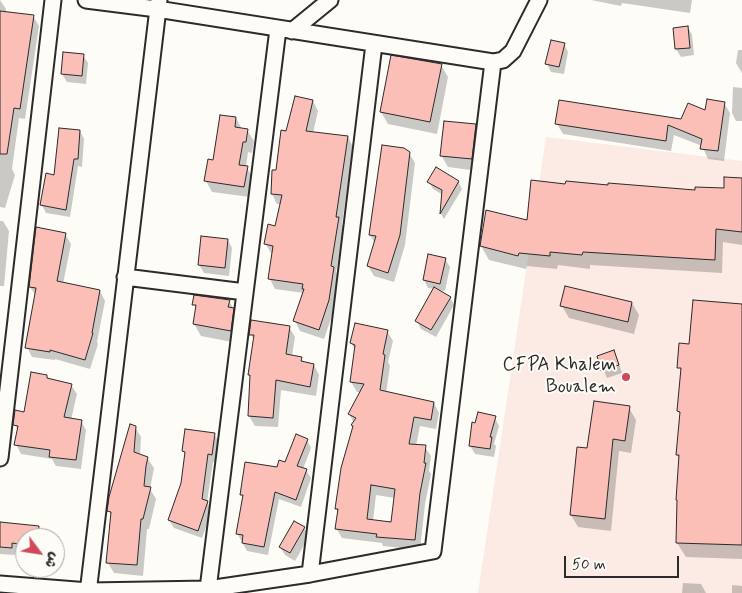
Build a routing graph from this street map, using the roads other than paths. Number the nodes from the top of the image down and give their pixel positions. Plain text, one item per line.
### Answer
1 (53, 0) edge
2 (86, 0) edge
3 (330, 0) edge
4 (539, 0) edge
5 (158, 4) edge
6 (285, 30) junction
7 (374, 44) junction
8 (493, 62) junction
9 (126, 277) junction
10 (245, 292) junction
11 (0, 458) edge
12 (310, 574) junction
13 (0, 584) edge
14 (208, 589) junction
15 (89, 592) edge

1 - 11 street
2 - 5 street
3 - 6 street
4 - 8 street
5 - 6 street
5 - 9 street
6 - 7 street
6 - 10 street
7 - 8 street
7 - 12 street
8 - 12 street
9 - 10 street
9 - 15 street
10 - 14 street
12 - 14 street
13 - 15 street
14 - 15 street

